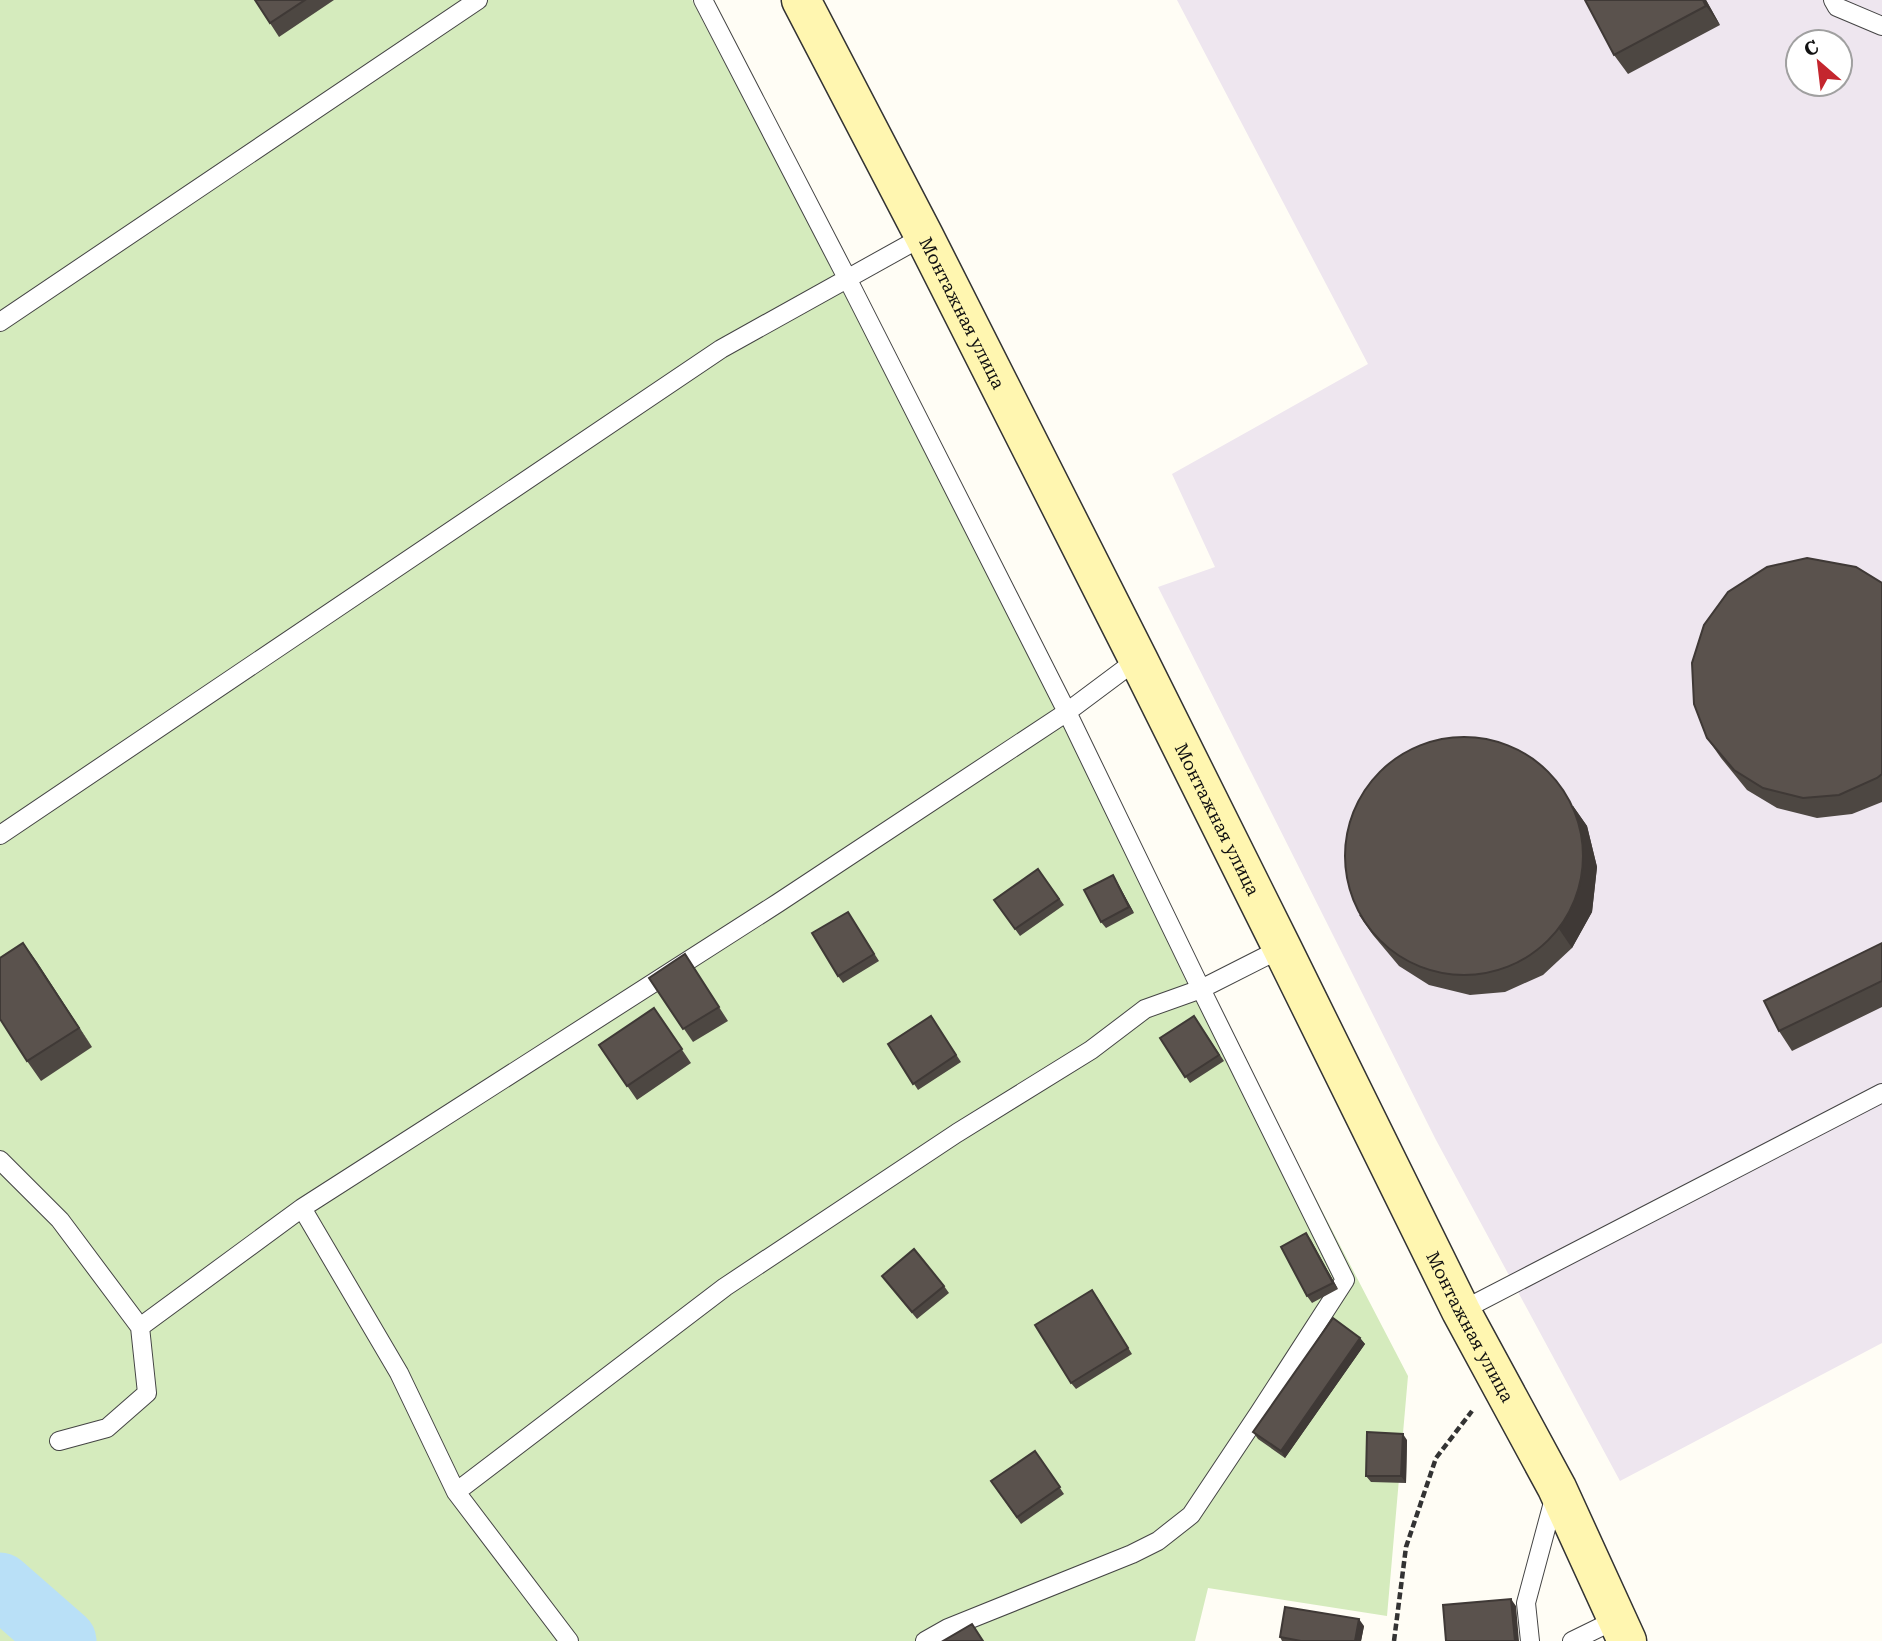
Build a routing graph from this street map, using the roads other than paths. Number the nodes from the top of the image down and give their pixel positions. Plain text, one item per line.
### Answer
1 (478, 0) edge
2 (703, 0) edge
3 (801, 0) edge
4 (1833, 0) edge
5 (1882, 26) edge
6 (924, 236) junction
7 (847, 278) junction
8 (0, 321) edge
9 (1138, 659) junction
10 (1067, 712) junction
11 (0, 835) edge
12 (1282, 947) junction
13 (1201, 989) junction
14 (1882, 1093) edge
15 (0, 1160) edge
16 (302, 1208) junction
17 (1461, 1311) junction
18 (140, 1327) junction
19 (58, 1441) dead end
20 (1557, 1488) junction
21 (456, 1492) junction
22 (1622, 1630) edge
23 (569, 1641) edge
24 (925, 1641) edge
25 (1530, 1641) edge
26 (1572, 1641) edge

1 - 8 lane
2 - 7 lane
3 - 6 street, Монтажная улица
4 - 5 lane
6 - 7 lane
6 - 9 street, Монтажная улица
7 - 10 lane
7 - 11 lane
9 - 10 lane
9 - 12 street, Монтажная улица
10 - 13 lane
10 - 16 lane
12 - 13 lane
12 - 17 street, Монтажная улица
13 - 21 lane
13 - 24 lane
14 - 17 lane
15 - 18 lane
16 - 18 lane
16 - 21 lane
17 - 20 street, Монтажная улица
18 - 19 lane
20 - 22 street, Монтажная улица
20 - 25 lane
21 - 23 lane
22 - 26 lane

